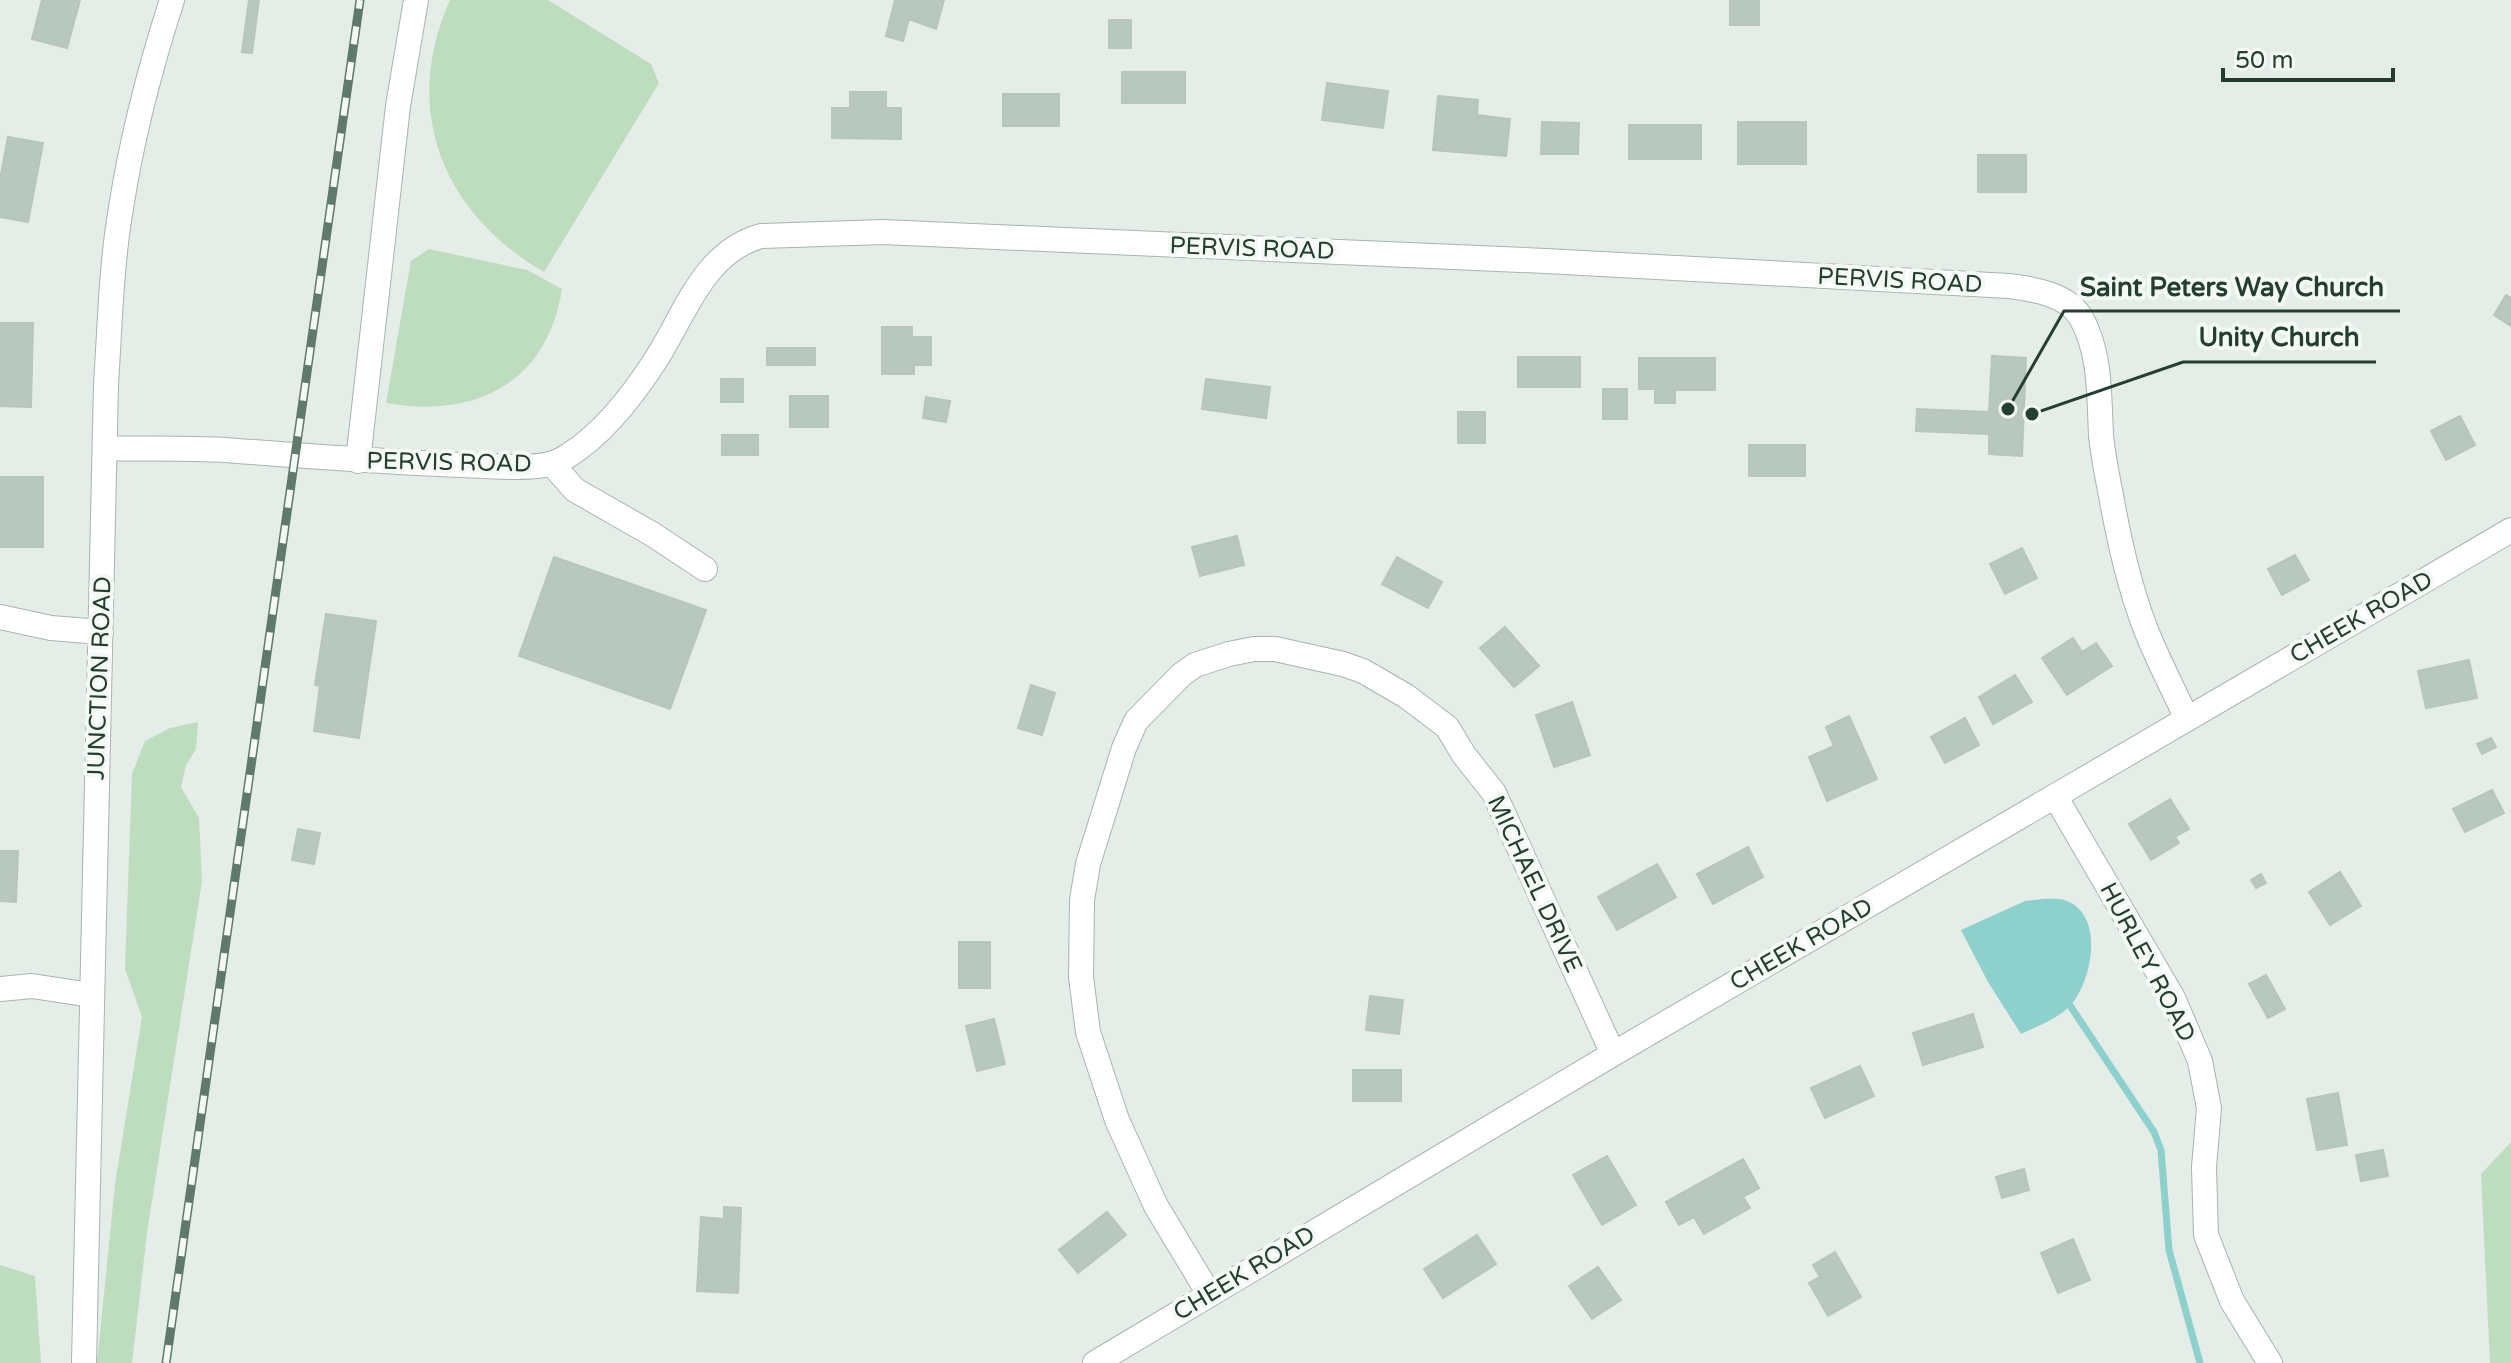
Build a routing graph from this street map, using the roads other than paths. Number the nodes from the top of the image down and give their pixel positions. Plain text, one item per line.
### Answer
1 (172, 0) edge
2 (416, 0) edge
3 (105, 448) junction
4 (358, 461) junction
5 (552, 464) junction
6 (2511, 530) edge
7 (705, 569) dead end
8 (0, 617) edge
9 (101, 632) junction
10 (2187, 719) junction
11 (2055, 796) junction
12 (0, 989) edge
13 (91, 995) junction
14 (1613, 1054) junction
15 (1209, 1294) junction
16 (84, 1363) edge
17 (1095, 1363) edge
18 (2270, 1363) edge

1 - 3 street, JUNCTION ROAD
2 - 4 street
3 - 4 street, PERVIS ROAD
3 - 9 street, JUNCTION ROAD
4 - 5 street, PERVIS ROAD
5 - 7 street
5 - 10 street, PERVIS ROAD
6 - 10 street, CHEEK ROAD
8 - 9 street
9 - 13 street, JUNCTION ROAD
10 - 11 street, CHEEK ROAD
11 - 14 street, CHEEK ROAD
11 - 18 street, HURLEY ROAD
12 - 13 street
13 - 16 street, JUNCTION ROAD
14 - 15 street, CHEEK ROAD
14 - 15 street, MICHAEL DRIVE
15 - 17 street, CHEEK ROAD

